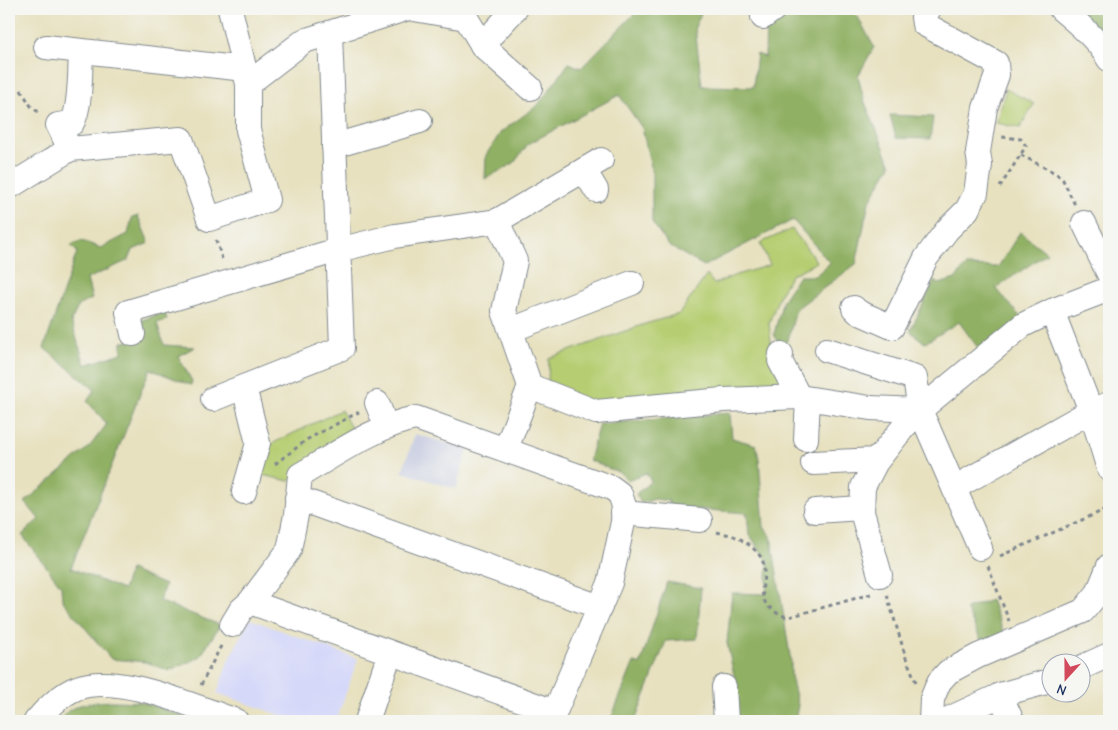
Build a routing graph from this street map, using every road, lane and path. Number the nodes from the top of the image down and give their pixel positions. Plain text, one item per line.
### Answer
1 (230, 9) edge
2 (405, 9) edge
3 (414, 9) edge
4 (515, 9) edge
5 (929, 9) edge
6 (1061, 9) edge
7 (330, 33) junction
8 (482, 44) junction
9 (46, 47) dead end
10 (81, 51) junction
11 (1109, 59) edge
12 (247, 76) junction
13 (530, 88) dead end
14 (21, 90) dead end
15 (420, 121) dead end
16 (58, 125) junction
17 (1021, 139) dead end
18 (334, 146) junction
19 (70, 148) junction
20 (1021, 155) junction
21 (594, 173) dead end
22 (9, 187) edge
23 (998, 190) dead end
24 (1072, 199) dead end
25 (209, 220) junction
26 (497, 221) junction
27 (1084, 223) dead end
28 (338, 250) junction
29 (1109, 274) edge
30 (229, 282) junction
31 (632, 284) dead end
32 (1109, 289) edge
33 (854, 308) dead end
34 (1052, 311) junction
35 (511, 330) junction
36 (133, 334) dead end
37 (827, 350) dead end
38 (780, 354) dead end
39 (530, 386) junction
40 (244, 387) junction
41 (804, 398) junction
42 (212, 399) dead end
43 (1100, 408) edge
44 (920, 410) junction
45 (347, 417) dead end
46 (806, 439) dead end
47 (506, 448) junction
48 (877, 460) junction
49 (252, 462) junction
50 (813, 463) dead end
51 (1109, 469) edge
52 (954, 488) junction
53 (244, 492) dead end
54 (298, 498) junction
55 (862, 508) junction
56 (1109, 508) edge
57 (815, 511) dead end
58 (623, 513) junction
59 (707, 526) joint
60 (983, 555) junction
61 (1109, 566) edge
62 (881, 588) junction
63 (250, 602) junction
64 (600, 607) junction
65 (232, 625) joint
66 (1016, 640) junction
67 (390, 653) junction
68 (1109, 655) edge
69 (1090, 664) edge
70 (209, 670) dead end
71 (1040, 684) edge
72 (724, 686) dead end
73 (1000, 695) junction
74 (927, 703) edge
75 (553, 717) edge
76 (36, 721) edge
77 (236, 721) edge
78 (367, 721) edge
79 (726, 721) edge
80 (944, 721) edge
81 (1012, 721) edge

1 - 12 street
2 - 7 street
3 - 8 street
4 - 8 street
5 - 33 street
6 - 11 street
7 - 12 street
7 - 18 street
8 - 13 street
9 - 10 street
10 - 12 street
10 - 16 street
12 - 25 street
14 - 16 path
15 - 18 street
16 - 19 street
17 - 20 path
18 - 28 street
19 - 22 street
19 - 25 street
20 - 23 path
20 - 24 path
21 - 26 street
25 - 30 path
26 - 28 street
26 - 35 street
27 - 29 street
28 - 30 street
28 - 40 street
30 - 36 street
31 - 35 street
32 - 34 street
34 - 43 street
34 - 44 street
35 - 39 street
37 - 44 street
38 - 41 street
39 - 41 street
39 - 47 street
40 - 42 street
40 - 49 street
41 - 44 street
41 - 46 street
43 - 51 street
43 - 52 street
44 - 48 street
44 - 52 street
45 - 49 path
47 - 54 street
47 - 58 street
48 - 50 street
48 - 55 street
49 - 53 street
52 - 60 street
54 - 63 street
54 - 64 street
55 - 57 street
55 - 62 street
56 - 60 path
58 - 59 street
58 - 64 street
59 - 62 path
60 - 66 path
61 - 66 street
62 - 74 path
63 - 65 street
63 - 67 street
64 - 75 street
65 - 70 path
66 - 74 street
67 - 75 street
67 - 78 street
68 - 69 street
71 - 73 street
72 - 79 street
73 - 80 street
73 - 81 street
76 - 77 street

